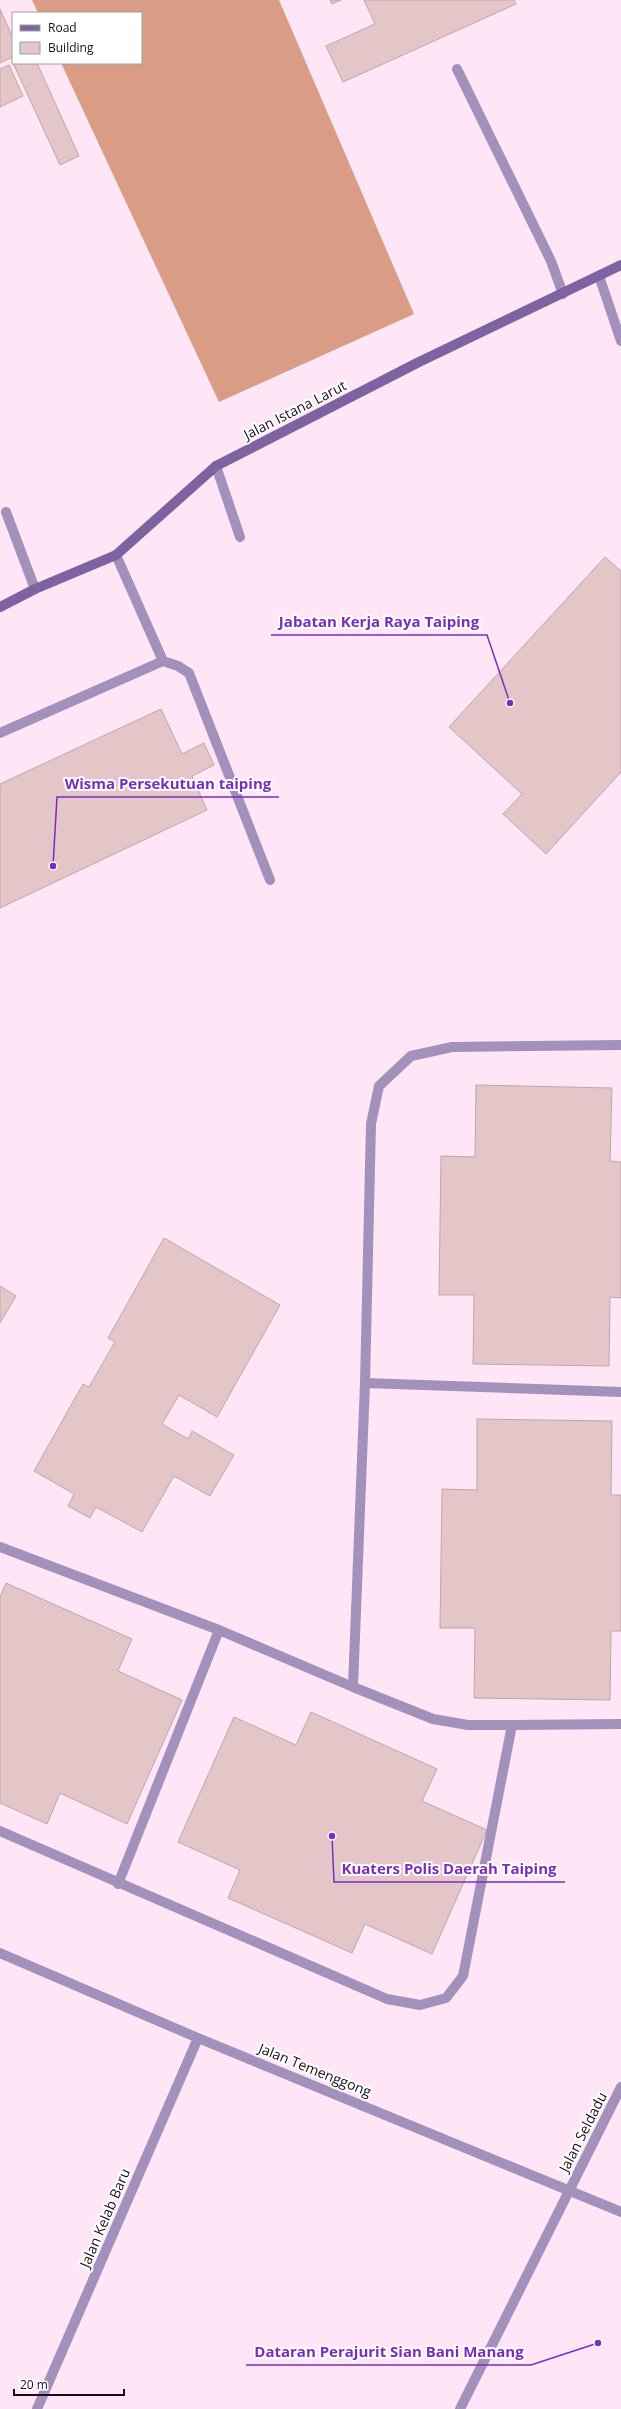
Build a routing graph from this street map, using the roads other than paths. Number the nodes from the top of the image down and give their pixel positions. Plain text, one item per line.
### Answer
1 (457, 69) dead end
2 (621, 265) edge
3 (599, 276) junction
4 (563, 294) junction
5 (621, 341) edge
6 (216, 466) junction
7 (6, 512) dead end
8 (240, 537) dead end
9 (116, 554) junction
10 (35, 589) junction
11 (0, 607) edge
12 (163, 661) junction
13 (0, 733) edge
14 (270, 880) dead end
15 (621, 1045) edge
16 (364, 1383) junction
17 (621, 1392) edge
18 (0, 1547) edge
19 (219, 1630) junction
20 (353, 1687) junction
21 (621, 1724) edge
22 (512, 1725) junction
23 (0, 1831) edge
24 (118, 1884) junction
25 (0, 1953) edge
26 (198, 2038) junction
27 (621, 2087) edge
28 (570, 2189) junction
29 (621, 2212) edge
30 (37, 2409) edge
31 (460, 2409) edge

1 - 4 street
2 - 3 main road, Jalan Istana Larut
3 - 4 main road, Jalan Istana Larut
3 - 5 street
4 - 6 main road, Jalan Istana Larut
6 - 8 street
6 - 9 main road, Jalan Istana Larut
7 - 10 street
9 - 10 main road, Jalan Istana Larut
9 - 12 street
10 - 11 main road, Jalan Istana Larut
12 - 13 street
12 - 14 street
15 - 16 street
16 - 17 street
16 - 20 street
18 - 19 street
19 - 20 street
19 - 24 street
20 - 22 street
21 - 22 street
22 - 24 street
23 - 24 street
25 - 26 street, Jalan Temenggong
26 - 28 street, Jalan Temenggong
26 - 30 street, Jalan Kelab Baru
27 - 28 street, Jalan Seldadu
28 - 29 street, Jalan Temenggong
28 - 31 street, Jalan Seldadu

